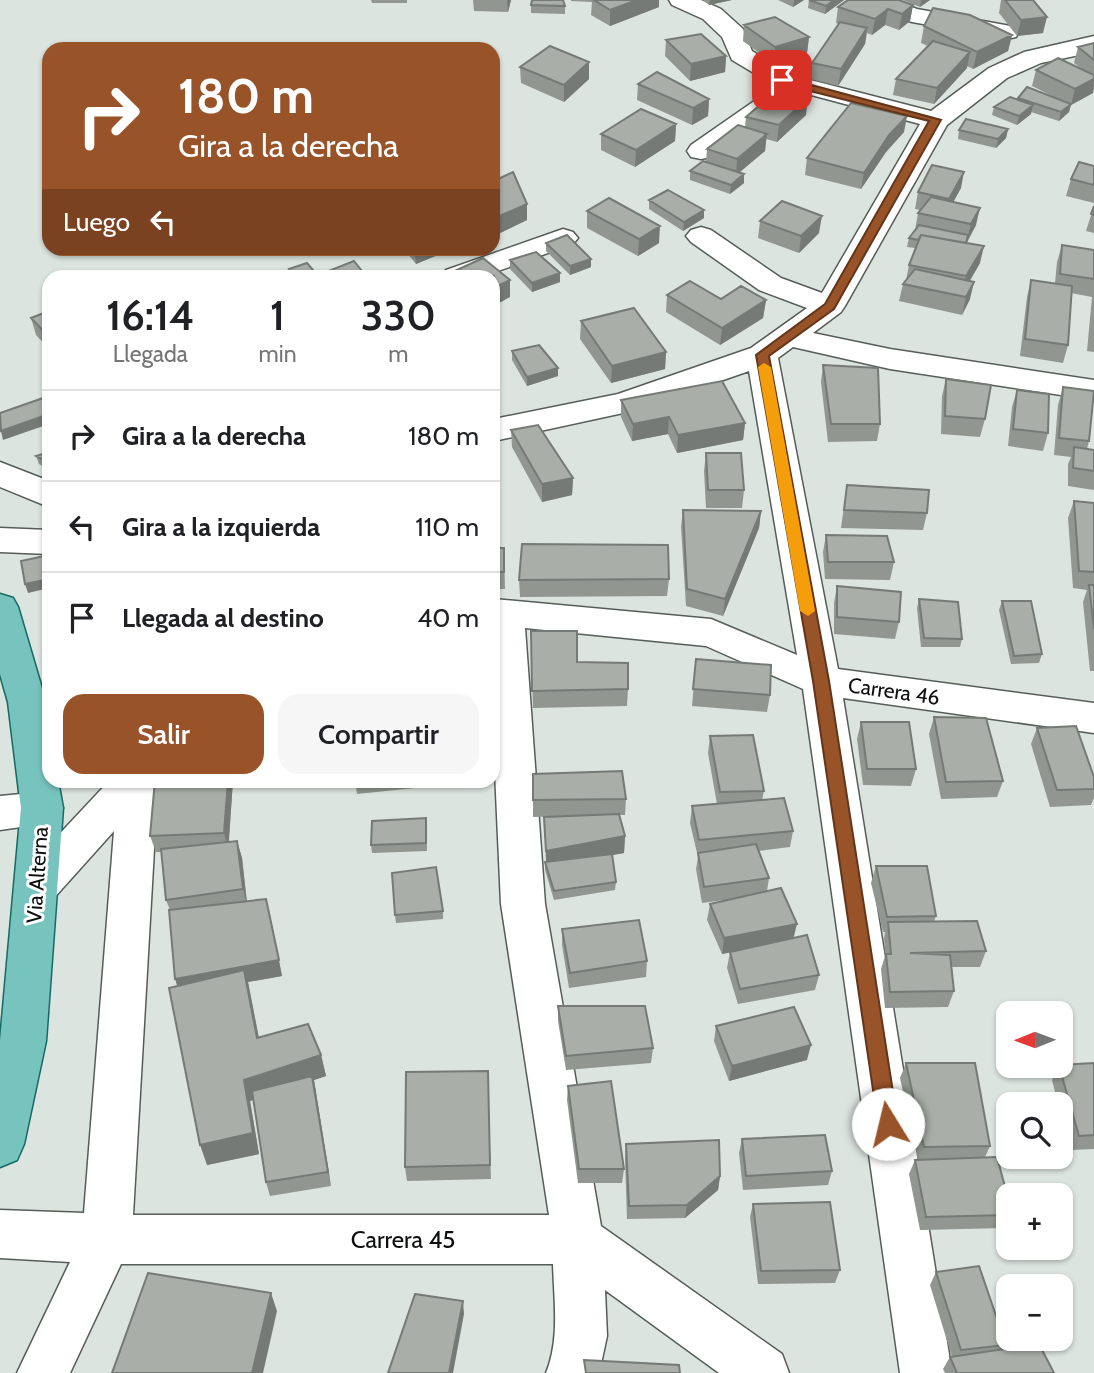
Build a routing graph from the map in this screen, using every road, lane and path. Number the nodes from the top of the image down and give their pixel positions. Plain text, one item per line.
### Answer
1 (681, 0) edge
2 (868, 0) edge
3 (978, 0) edge
4 (1007, 32) junction
5 (1094, 44) edge
6 (1033, 57) junction
7 (797, 84) junction
8 (936, 120) junction
9 (701, 152) dead end
10 (701, 236) dead end
11 (563, 238) edge
12 (474, 270) edge
13 (830, 306) junction
14 (776, 346) junction
15 (1094, 390) edge
16 (500, 429) edge
17 (0, 473) edge
18 (42, 492) edge
19 (0, 607) edge
20 (500, 613) edge
21 (500, 625) edge
22 (821, 681) junction
23 (1094, 718) edge
24 (130, 788) edge
25 (136, 788) edge
26 (42, 808) junction
27 (0, 813) edge
28 (38, 886) junction
29 (0, 1144) edge
30 (0, 1234) edge
31 (107, 1239) junction
32 (578, 1240) junction
33 (43, 1373) edge
34 (572, 1373) edge
35 (763, 1373) edge
36 (926, 1373) edge

1 - 7 street
2 - 4 street
3 - 4 street
4 - 6 street
5 - 6 street
6 - 8 street
7 - 8 street
7 - 9 street
8 - 13 street
10 - 13 street
11 - 12 street
13 - 14 street
14 - 15 street
14 - 16 street
14 - 22 street
17 - 18 street
19 - 26 main road, Via Alterna
20 - 22 street, Carrera 46
21 - 32 street
22 - 23 street, Carrera 46
22 - 36 street
24 - 28 street
25 - 31 street
26 - 27 street
26 - 28 main road, Via Alterna
28 - 29 main road, Via Alterna
30 - 31 street, Carrera 45
31 - 32 street, Carrera 45
31 - 33 street
32 - 34 street
32 - 35 street

